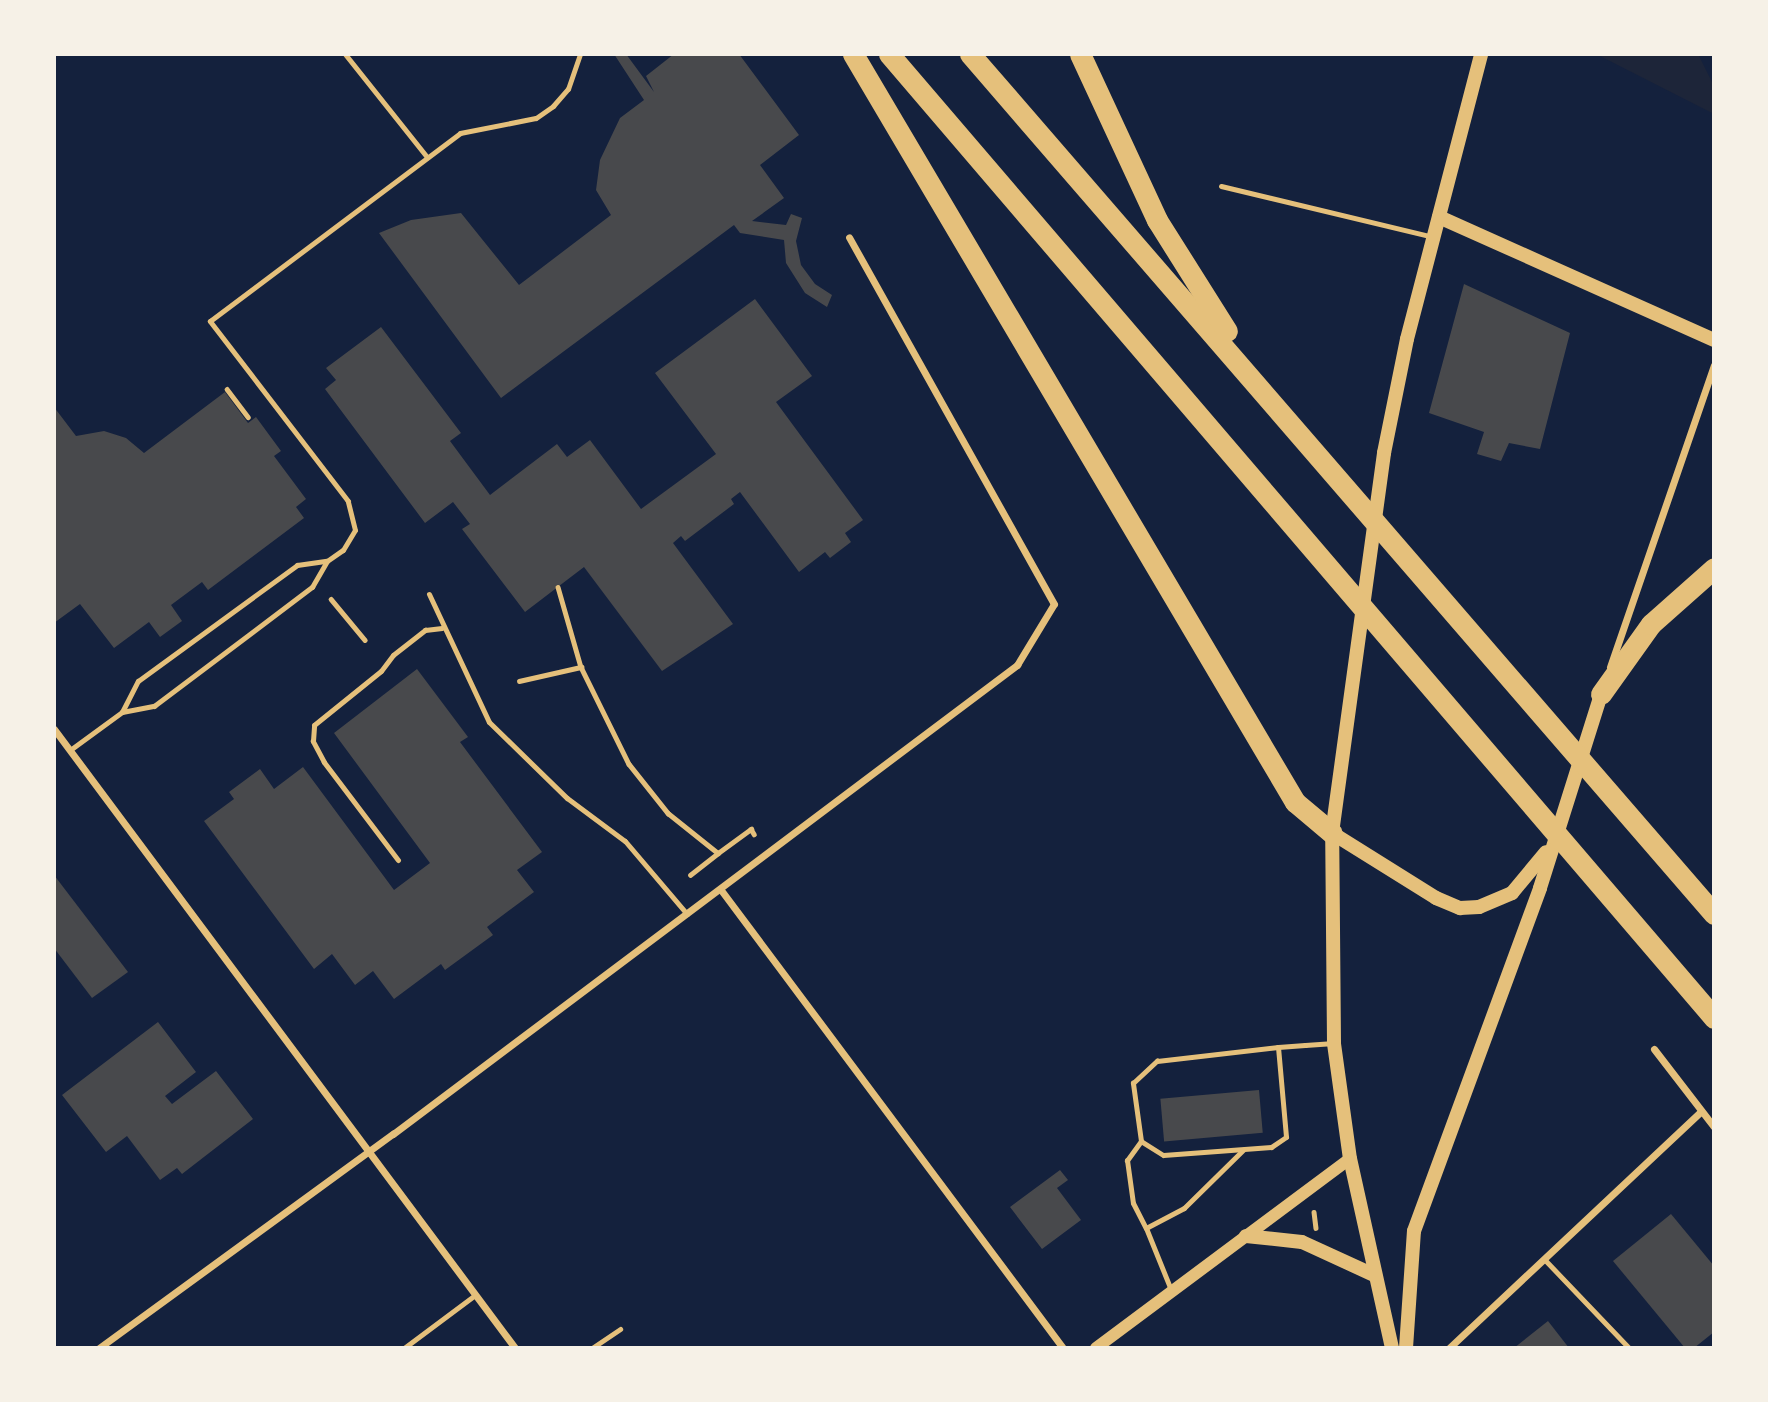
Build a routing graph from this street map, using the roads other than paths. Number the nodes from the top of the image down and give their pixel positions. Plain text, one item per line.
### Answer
1 (345, 54) edge
2 (580, 54) edge
3 (853, 54) edge
4 (889, 54) edge
5 (971, 54) edge
6 (1080, 54) edge
7 (1481, 54) edge
8 (427, 157) junction
9 (1221, 186) dead end
10 (1438, 217) junction
11 (849, 237) dead end
12 (1433, 237) junction
13 (1714, 340) edge
14 (1714, 365) edge
15 (1263, 390) junction
16 (327, 561) junction
17 (1714, 568) edge
18 (429, 594) dead end
19 (442, 628) junction
20 (1601, 694) junction
21 (122, 712) junction
22 (54, 729) edge
23 (70, 750) junction
24 (1559, 827) junction
25 (1332, 833) junction
26 (398, 860) dead end
27 (1674, 867) junction
28 (721, 890) junction
29 (1714, 894) edge
30 (687, 914) junction
31 (1714, 914) edge
32 (1714, 1018) edge
33 (1334, 1043) junction
34 (1278, 1047) junction
35 (1654, 1049) dead end
36 (1701, 1111) junction
37 (1714, 1127) edge
38 (1141, 1141) junction
39 (1244, 1149) junction
40 (368, 1153) junction
41 (1350, 1159) junction
42 (1146, 1228) junction
43 (1246, 1236) junction
44 (1544, 1259) junction
45 (1372, 1273) junction
46 (1172, 1292) junction
47 (475, 1295) junction
48 (620, 1329) dead end
49 (101, 1347) edge
50 (404, 1348) edge
51 (515, 1348) edge
52 (592, 1348) edge
53 (1063, 1348) edge
54 (1096, 1348) edge
55 (1392, 1348) edge
56 (1406, 1348) edge
57 (1449, 1348) edge
58 (1629, 1348) edge

1 - 8 lane
2 - 8 lane
3 - 25 highway
4 - 32 highway
5 - 15 highway
6 - 15 highway
7 - 10 main road
8 - 16 lane
9 - 12 lane
10 - 12 main road
10 - 13 main road
11 - 28 street
12 - 25 main road
14 - 20 street
15 - 27 highway
16 - 21 lane
16 - 21 lane
17 - 20 highway
18 - 19 lane
19 - 26 lane
19 - 30 lane
20 - 24 main road
21 - 23 lane
22 - 23 street
23 - 40 street
24 - 25 main road
24 - 56 main road
25 - 33 main road
27 - 29 highway
27 - 31 highway
28 - 30 street
28 - 53 street
30 - 40 street
33 - 34 lane
33 - 41 main road
34 - 38 lane
34 - 39 lane
35 - 36 street
36 - 37 street
36 - 44 street
38 - 39 lane
38 - 42 lane
39 - 42 lane
40 - 47 street
40 - 49 street
41 - 43 street
41 - 45 main road
42 - 46 lane
43 - 45 main road
43 - 46 street
44 - 57 street
44 - 58 lane
45 - 55 main road
46 - 54 street
47 - 50 lane
47 - 51 street
48 - 52 lane

